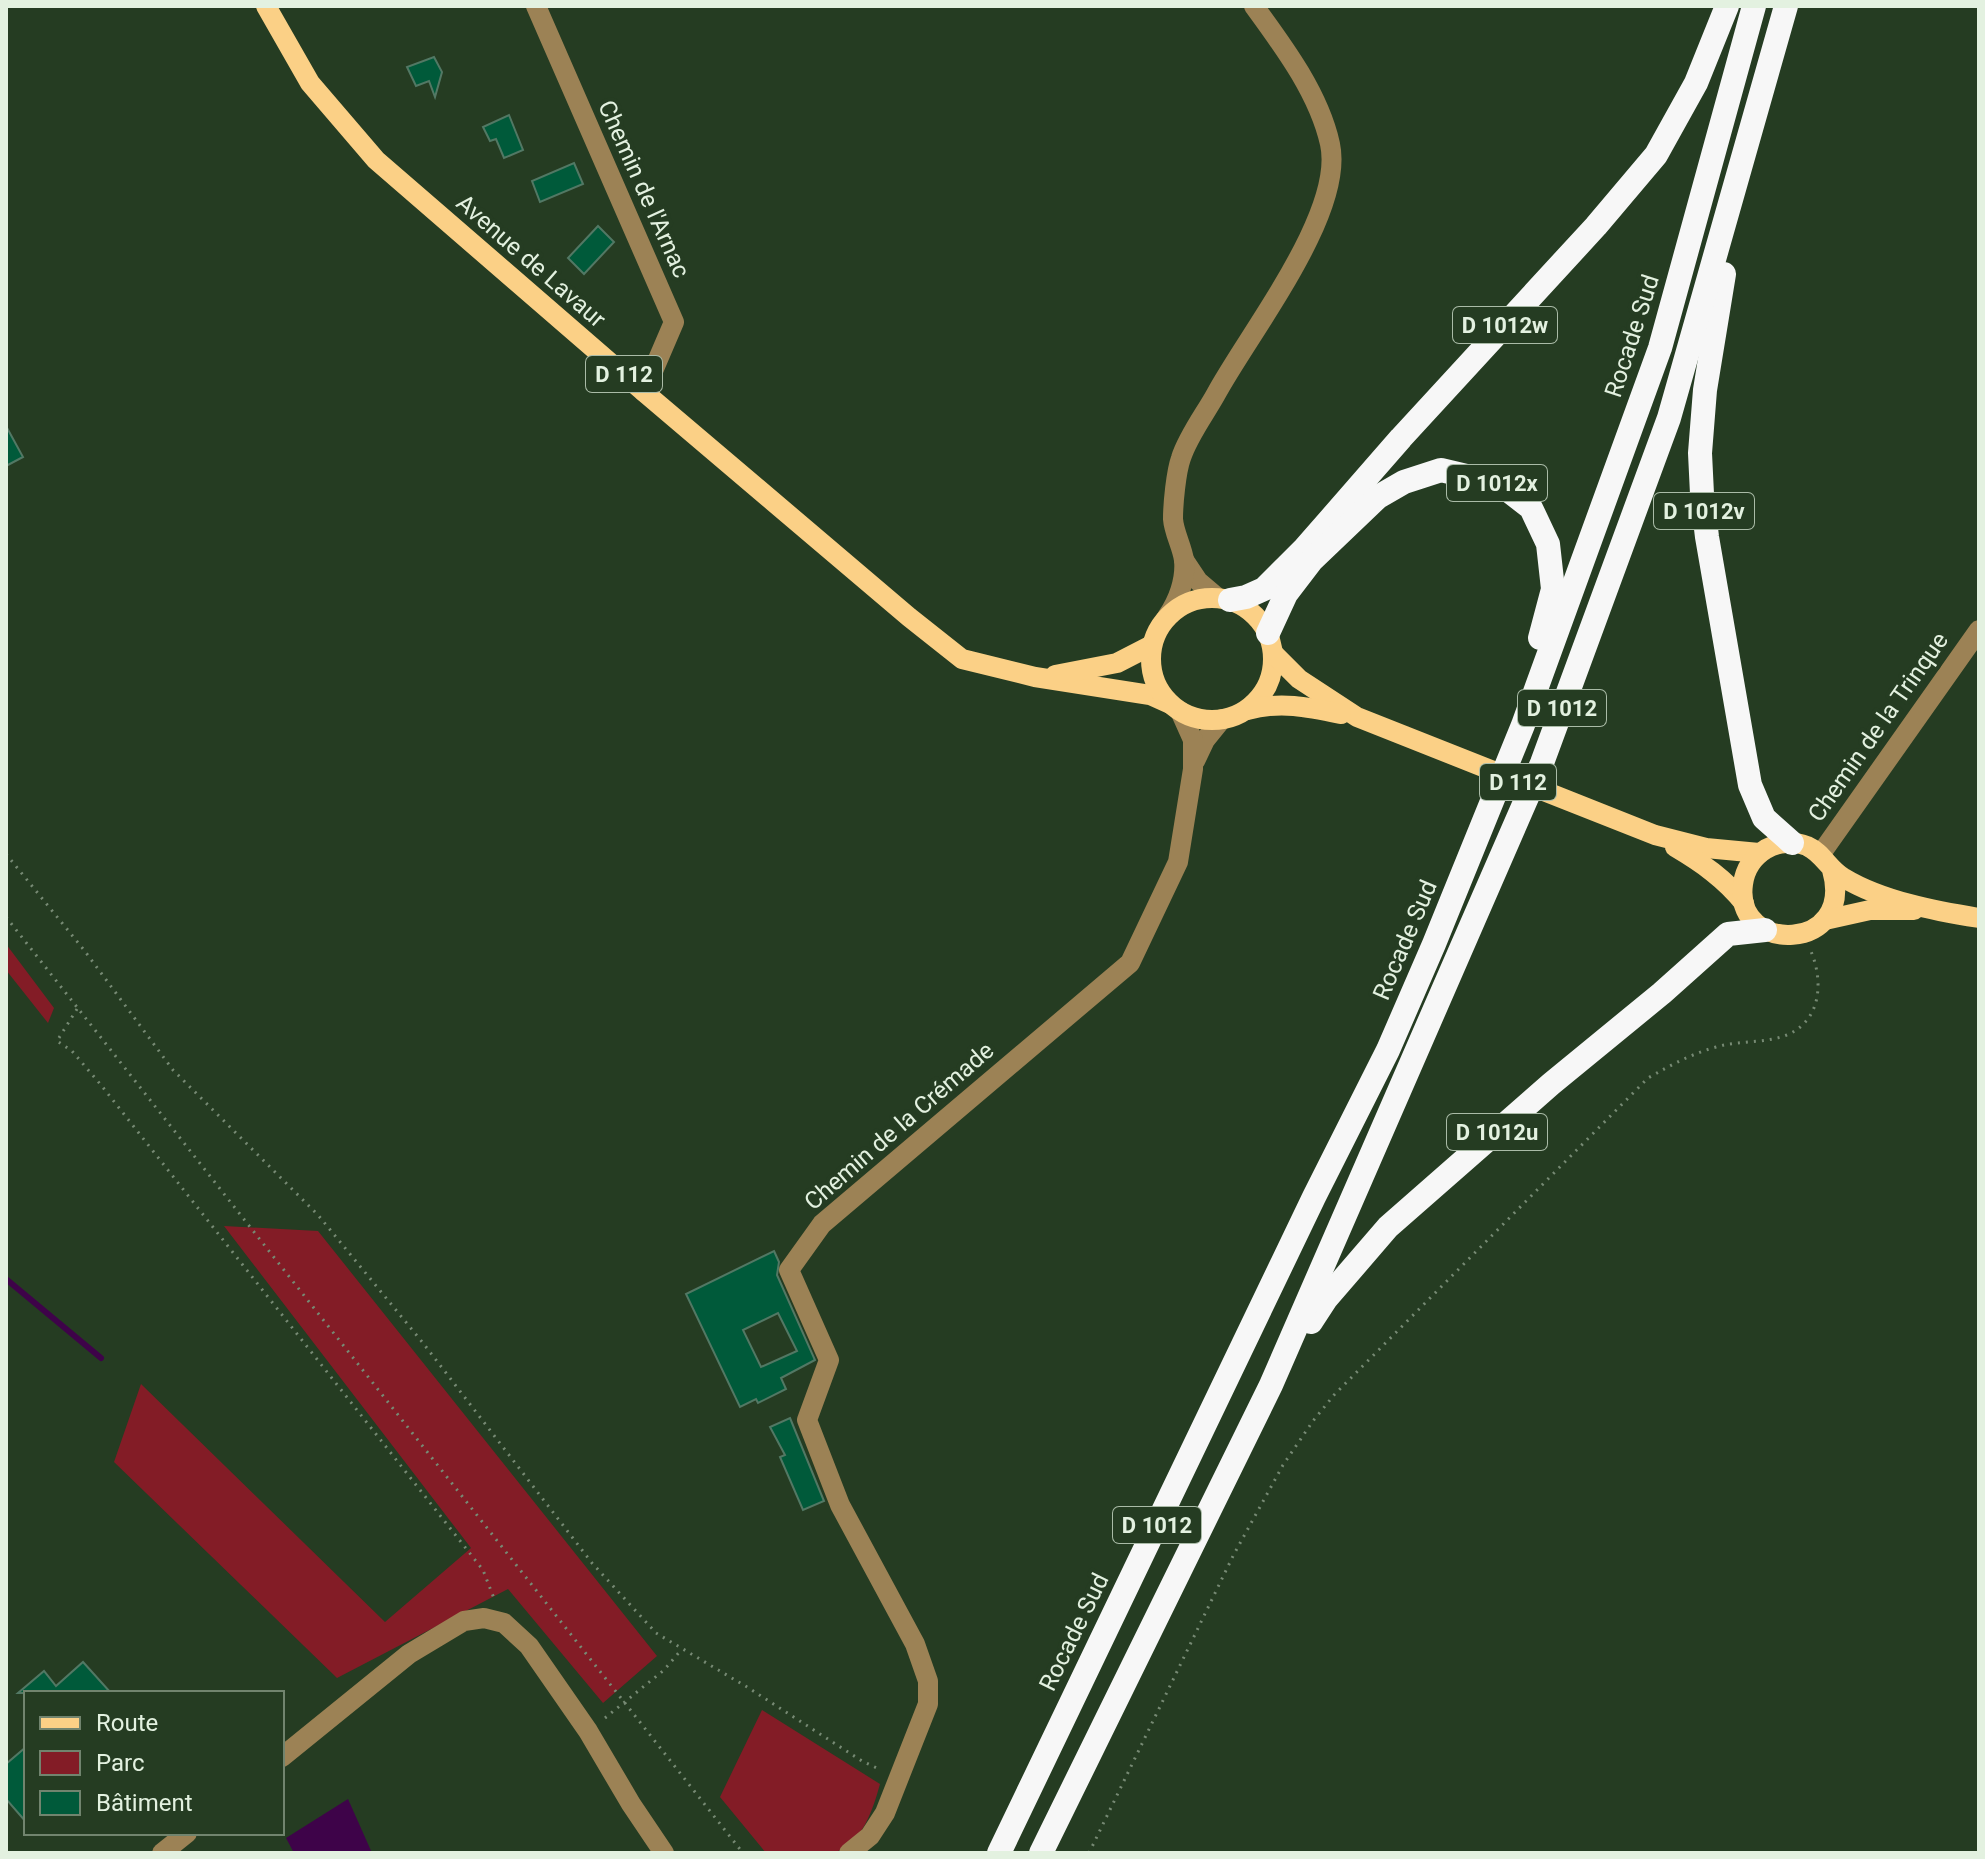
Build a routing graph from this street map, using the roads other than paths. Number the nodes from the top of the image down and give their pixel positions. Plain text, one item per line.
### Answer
1 (266, 6) edge
2 (536, 6) edge
3 (1254, 6) edge
4 (1727, 6) edge
5 (1754, 6) edge
6 (1786, 6) edge
7 (1743, 163) junction
8 (644, 392) junction
9 (1184, 560) junction
10 (1224, 599) junction
11 (1167, 617) junction
12 (1979, 630) edge
13 (1271, 643) junction
14 (1152, 645) junction
15 (1035, 677) junction
16 (1175, 707) junction
17 (1246, 710) junction
18 (1357, 717) junction
19 (1222, 719) junction
20 (1523, 725) junction
21 (1193, 769) junction
22 (1655, 835) junction
23 (1792, 843) junction
24 (1759, 853) junction
25 (1826, 862) junction
26 (1744, 903) junction
27 (1934, 910) junction
28 (1979, 918) edge
29 (1825, 920) junction
30 (1765, 930) junction
31 (1271, 1385) junction
32 (284, 1755) edge
33 (184, 1835) edge
34 (162, 1853) edge
35 (664, 1853) edge
36 (849, 1853) edge
37 (999, 1853) edge
38 (1041, 1853) edge

1 - 8 main road, Avenue de Lavaur / D 112
2 - 8 street, Chemin de l'Arnac
3 - 9 street
4 - 10 highway, D 1012w
5 - 20 highway, Rocade Sud / D 1012
6 - 7 highway, D 1012
7 - 23 highway, D 1012v
7 - 31 highway, D 1012
8 - 15 main road, Avenue de Lavaur / D 112
9 - 10 street
9 - 11 street
10 - 11 main road
10 - 13 main road
11 - 14 main road
12 - 25 street, Chemin de la Trinque
13 - 17 main road
13 - 18 main road, D 112
13 - 20 highway, D 1012x
14 - 15 main road, D 112
14 - 16 main road
15 - 16 main road, D 112
16 - 19 main road
16 - 21 street
17 - 18 main road, D 112
17 - 19 main road
18 - 22 main road, D 112
19 - 21 street
20 - 37 highway, Rocade Sud / D 1012
21 - 36 street, Chemin de la Crémade
22 - 24 main road, D 112
22 - 26 main road, D 112
23 - 24 main road
23 - 25 main road
24 - 26 main road
25 - 27 main road
25 - 29 main road
26 - 30 main road
27 - 28 main road
27 - 29 main road
29 - 30 main road
30 - 31 highway, D 1012u
31 - 38 highway, D 1012
32 - 35 street
33 - 34 street

